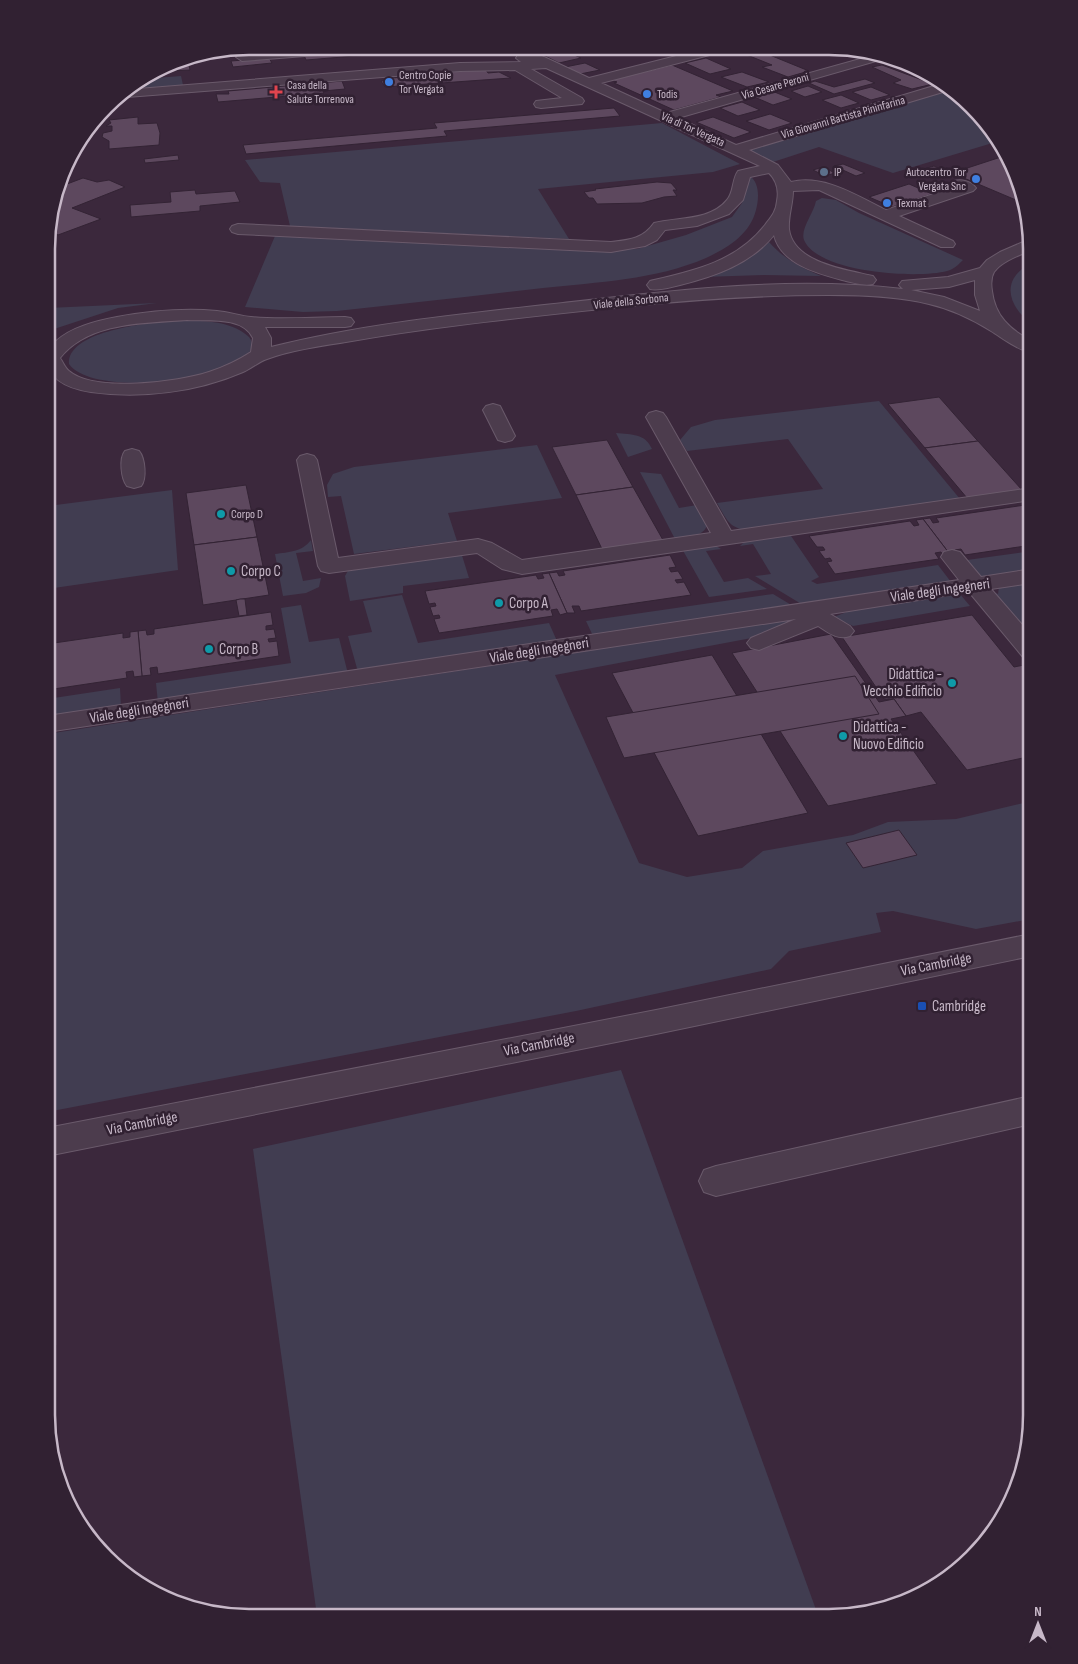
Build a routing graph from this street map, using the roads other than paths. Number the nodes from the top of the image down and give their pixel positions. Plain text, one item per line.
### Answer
1 (267, 55) edge
2 (532, 55) edge
3 (691, 55) edge
4 (528, 56) junction
5 (242, 57) dead end
6 (441, 60) dead end
7 (870, 60) edge
8 (546, 64) junction
9 (489, 65) junction
10 (460, 66) junction
11 (517, 67) junction
12 (206, 73) dead end
13 (593, 81) dead end
14 (210, 88) junction
15 (939, 89) edge
16 (133, 94) edge
17 (541, 104) dead end
18 (666, 117) junction
19 (737, 149) junction
20 (769, 165) junction
21 (792, 165) dead end
22 (819, 172) dead end
23 (959, 184) dead end
24 (786, 188) junction
25 (827, 193) junction
26 (884, 216) junction
27 (783, 219) junction
28 (660, 226) junction
29 (634, 228) dead end
30 (238, 229) dead end
31 (947, 244) dead end
32 (1023, 248) edge
33 (985, 272) junction
34 (891, 284) junction
35 (643, 288) junction
36 (249, 322) junction
37 (1001, 329) junction
38 (81, 333) junction
39 (1023, 342) edge
40 (55, 344) edge
41 (55, 352) edge
42 (257, 356) junction
43 (55, 368) edge
44 (55, 381) edge
45 (75, 383) junction
46 (493, 410) dead end
47 (656, 417) dead end
48 (504, 436) dead end
49 (132, 455) dead end
50 (307, 460) dead end
51 (134, 482) dead end
52 (1023, 495) edge
53 (724, 538) junction
54 (952, 557) dead end
55 (1023, 577) edge
56 (975, 585) junction
57 (813, 614) junction
58 (842, 631) dead end
59 (1023, 641) edge
60 (759, 643) dead end
61 (55, 723) edge
62 (1023, 947) edge
63 (1023, 1112) edge
64 (55, 1140) edge
65 (716, 1181) dead end

1 - 5 street
2 - 4 street
3 - 13 street
4 - 8 street, Via di Tor Vergata
4 - 9 street
6 - 10 street
7 - 18 street, Via Cesare Peroni
8 - 11 street
8 - 18 street, Via di Tor Vergata
9 - 10 street
9 - 11 street
10 - 14 street
11 - 17 street
12 - 14 street
14 - 16 street
15 - 19 street, Via Giovanni Battista Pininfarina
18 - 19 street, Via di Tor Vergata
19 - 20 street, Via di Tor Vergata
20 - 21 street
20 - 24 street
20 - 28 street
22 - 25 street
23 - 26 street
24 - 25 street
24 - 27 street
25 - 26 street
25 - 27 street
26 - 31 street
27 - 34 street
27 - 35 street
28 - 29 street
28 - 30 street
32 - 33 street
33 - 34 street, Viale della Sorbona
33 - 37 street
34 - 35 street, Viale della Sorbona
35 - 36 street, Viale della Sorbona
36 - 38 street, Viale della Sorbona
36 - 42 street
37 - 39 street, Viale della Sorbona
37 - 42 street, Viale della Sorbona
38 - 40 street
38 - 41 street
42 - 45 street, Viale della Sorbona
43 - 45 street
44 - 45 street
46 - 48 street
47 - 53 street
49 - 51 street
50 - 53 street
52 - 53 street
54 - 56 street
55 - 56 street, Viale degli Ingegneri
56 - 57 street, Viale degli Ingegneri
56 - 59 street
57 - 58 street
57 - 60 street
57 - 61 street, Viale degli Ingegneri
62 - 64 street, Via Cambridge
63 - 65 street

